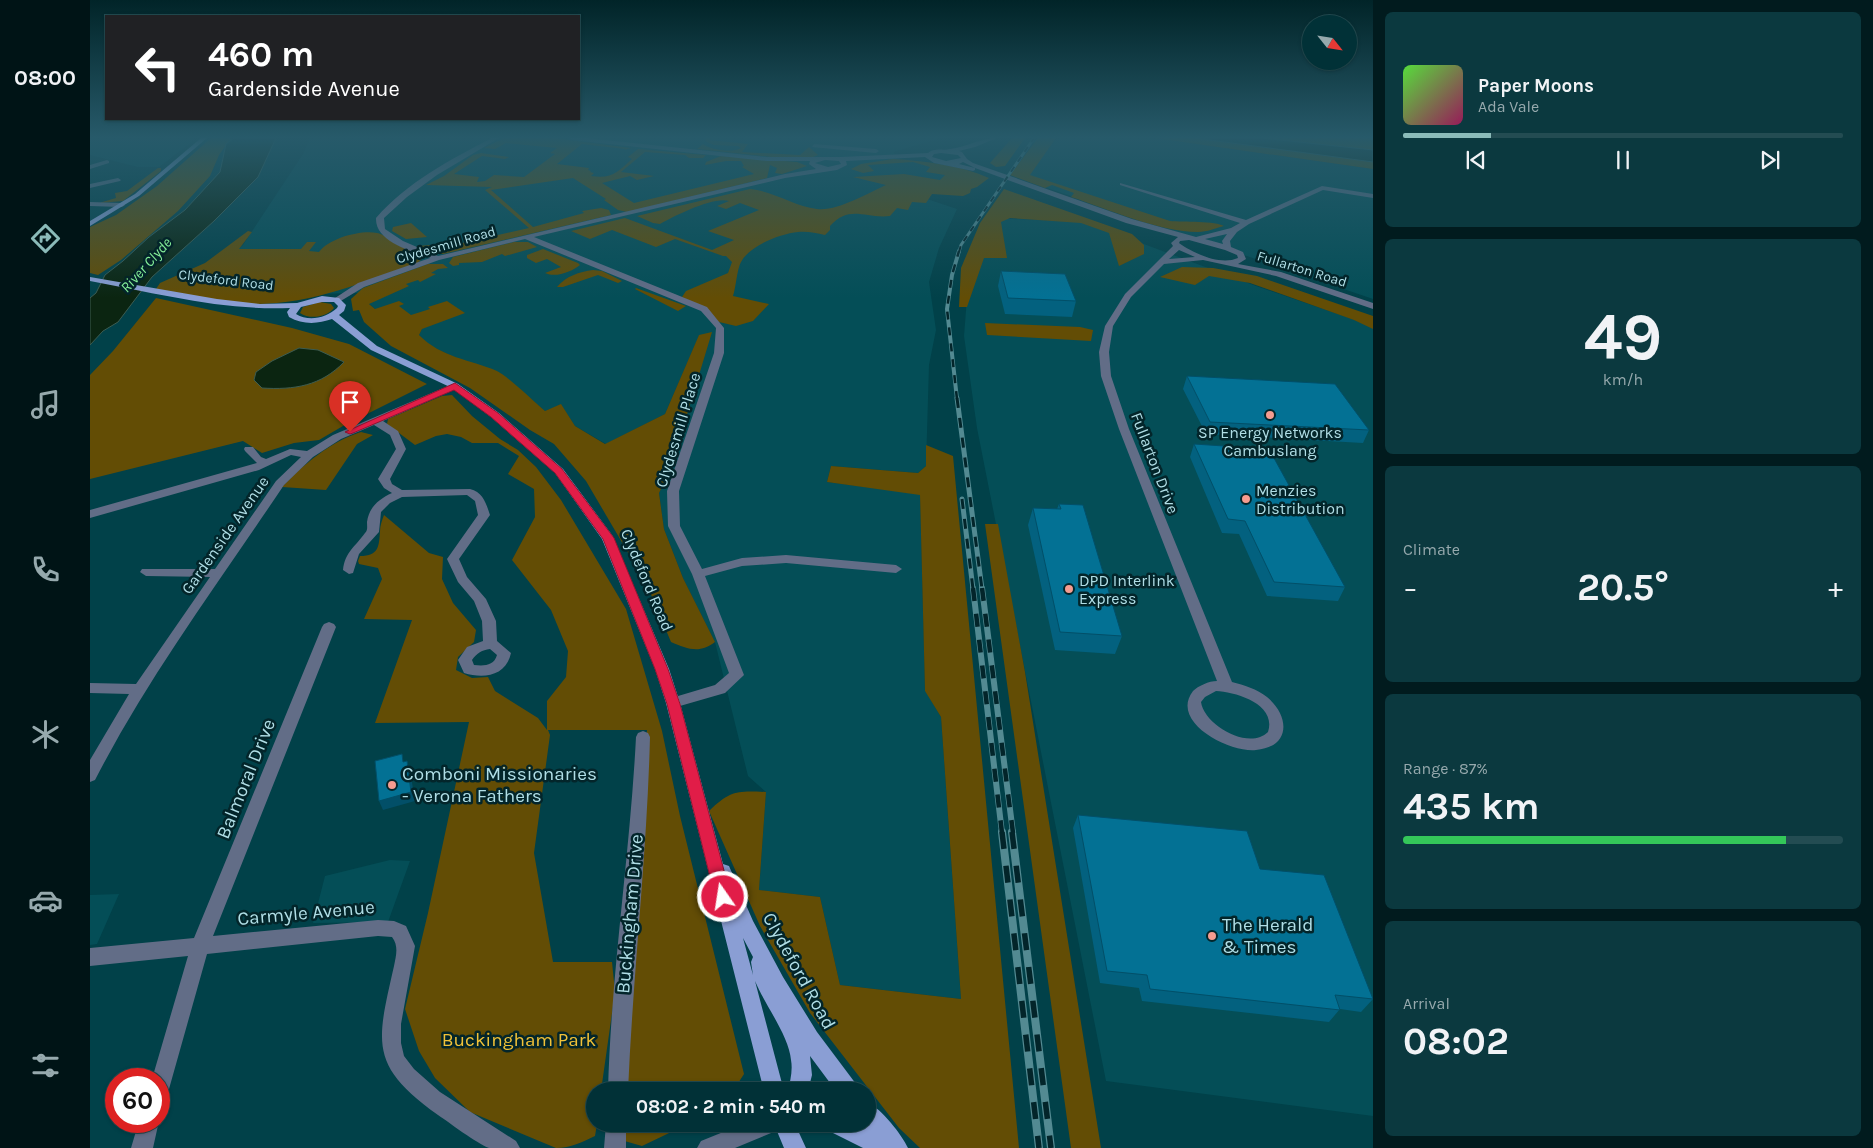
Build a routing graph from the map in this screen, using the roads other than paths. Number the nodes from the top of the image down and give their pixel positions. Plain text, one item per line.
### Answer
1 (140, 192) edge
2 (410, 192) edge
3 (719, 192) edge
4 (1038, 192) edge
5 (1048, 192) edge
6 (1147, 192) edge
7 (1314, 192) edge
8 (1345, 192) edge
9 (1373, 196) edge
10 (90, 204) edge
11 (122, 205) junction
12 (1246, 222) junction
13 (90, 224) edge
14 (1234, 230) junction
15 (526, 237) junction
16 (1187, 238) junction
17 (1197, 239) junction
18 (1176, 245) junction
19 (1228, 248) junction
20 (1240, 254) junction
21 (437, 258) junction
22 (1210, 260) junction
23 (1163, 262) junction
24 (1223, 262) junction
25 (90, 279) edge
26 (336, 300) junction
27 (1373, 302) edge
28 (298, 305) junction
29 (1373, 306) edge
30 (333, 315) junction
31 (455, 386) junction
32 (374, 420) junction
33 (249, 449) dead end
34 (309, 455) junction
35 (266, 463) junction
36 (400, 494) junction
37 (90, 514) edge
38 (896, 569) dead end
39 (348, 570) dead end
40 (146, 572) dead end
41 (219, 573) junction
42 (698, 574) junction
43 (329, 627) dead end
44 (490, 644) dead end
45 (1226, 686) junction
46 (90, 688) edge
47 (140, 689) junction
48 (673, 704) junction
49 (643, 737) dead end
50 (90, 776) edge
51 (709, 839) junction
52 (200, 945) junction
53 (755, 945) junction
54 (90, 957) edge
55 (165, 1068) edge
56 (618, 1082) edge
57 (772, 1082) edge
58 (800, 1082) edge
59 (842, 1082) edge
60 (876, 1123) edge
61 (616, 1132) edge
62 (749, 1132) edge
63 (788, 1132) edge
64 (853, 1132) edge
65 (146, 1133) edge
66 (142, 1148) edge
67 (509, 1148) edge
68 (615, 1148) edge
69 (708, 1148) edge
70 (795, 1148) edge
71 (880, 1148) edge
72 (897, 1148) edge

1 - 11 main road
2 - 21 street
3 - 15 street, Clydesmill Road
4 - 18 street
5 - 16 street
6 - 12 street
7 - 12 street
8 - 9 street
10 - 11 street
11 - 13 main road
12 - 14 street
14 - 17 street
14 - 19 street
15 - 21 street, Clydesmill Road
15 - 42 street, Clydesmill Place
16 - 17 street
16 - 18 street
17 - 19 street, Fullarton Road
18 - 22 street
18 - 23 street, Fullarton Drive
19 - 20 street, Fullarton Road
20 - 24 street
20 - 27 street, Fullarton Road
21 - 26 street, Clydesmill Road
22 - 23 street
22 - 24 street, Fullarton Road
23 - 45 street, Fullarton Drive
24 - 29 street, Fullarton Road
25 - 28 main road, Clydeford Road
26 - 28 main road, Clydeford Road
26 - 30 main road
28 - 30 main road
30 - 31 main road, Clydeford Road
31 - 32 street, Gardenside Avenue
31 - 48 main road, Clydeford Road
32 - 34 street, Gardenside Avenue
32 - 36 street
33 - 35 street
34 - 35 street
34 - 41 street, Gardenside Avenue
35 - 37 street
36 - 39 street
36 - 44 street
38 - 42 street
40 - 41 street
41 - 47 street, Gardenside Avenue
42 - 48 street, Clydesmill Place
43 - 52 street, Balmoral Drive
45 - 45 street
46 - 47 street
47 - 50 street, Gardenside Avenue
48 - 51 main road, Clydeford Road
49 - 56 street, Buckingham Drive
51 - 53 main road, Clydeford Road
51 - 57 main road, Clydeford Road
52 - 54 street, Carmyle Avenue
52 - 55 street, Balmoral Drive
52 - 67 street, Carmyle Avenue
53 - 58 main road
53 - 59 main road, Clydeford Road
60 - 72 main road
61 - 68 street
62 - 69 street
63 - 70 main road
64 - 71 main road
65 - 66 street

